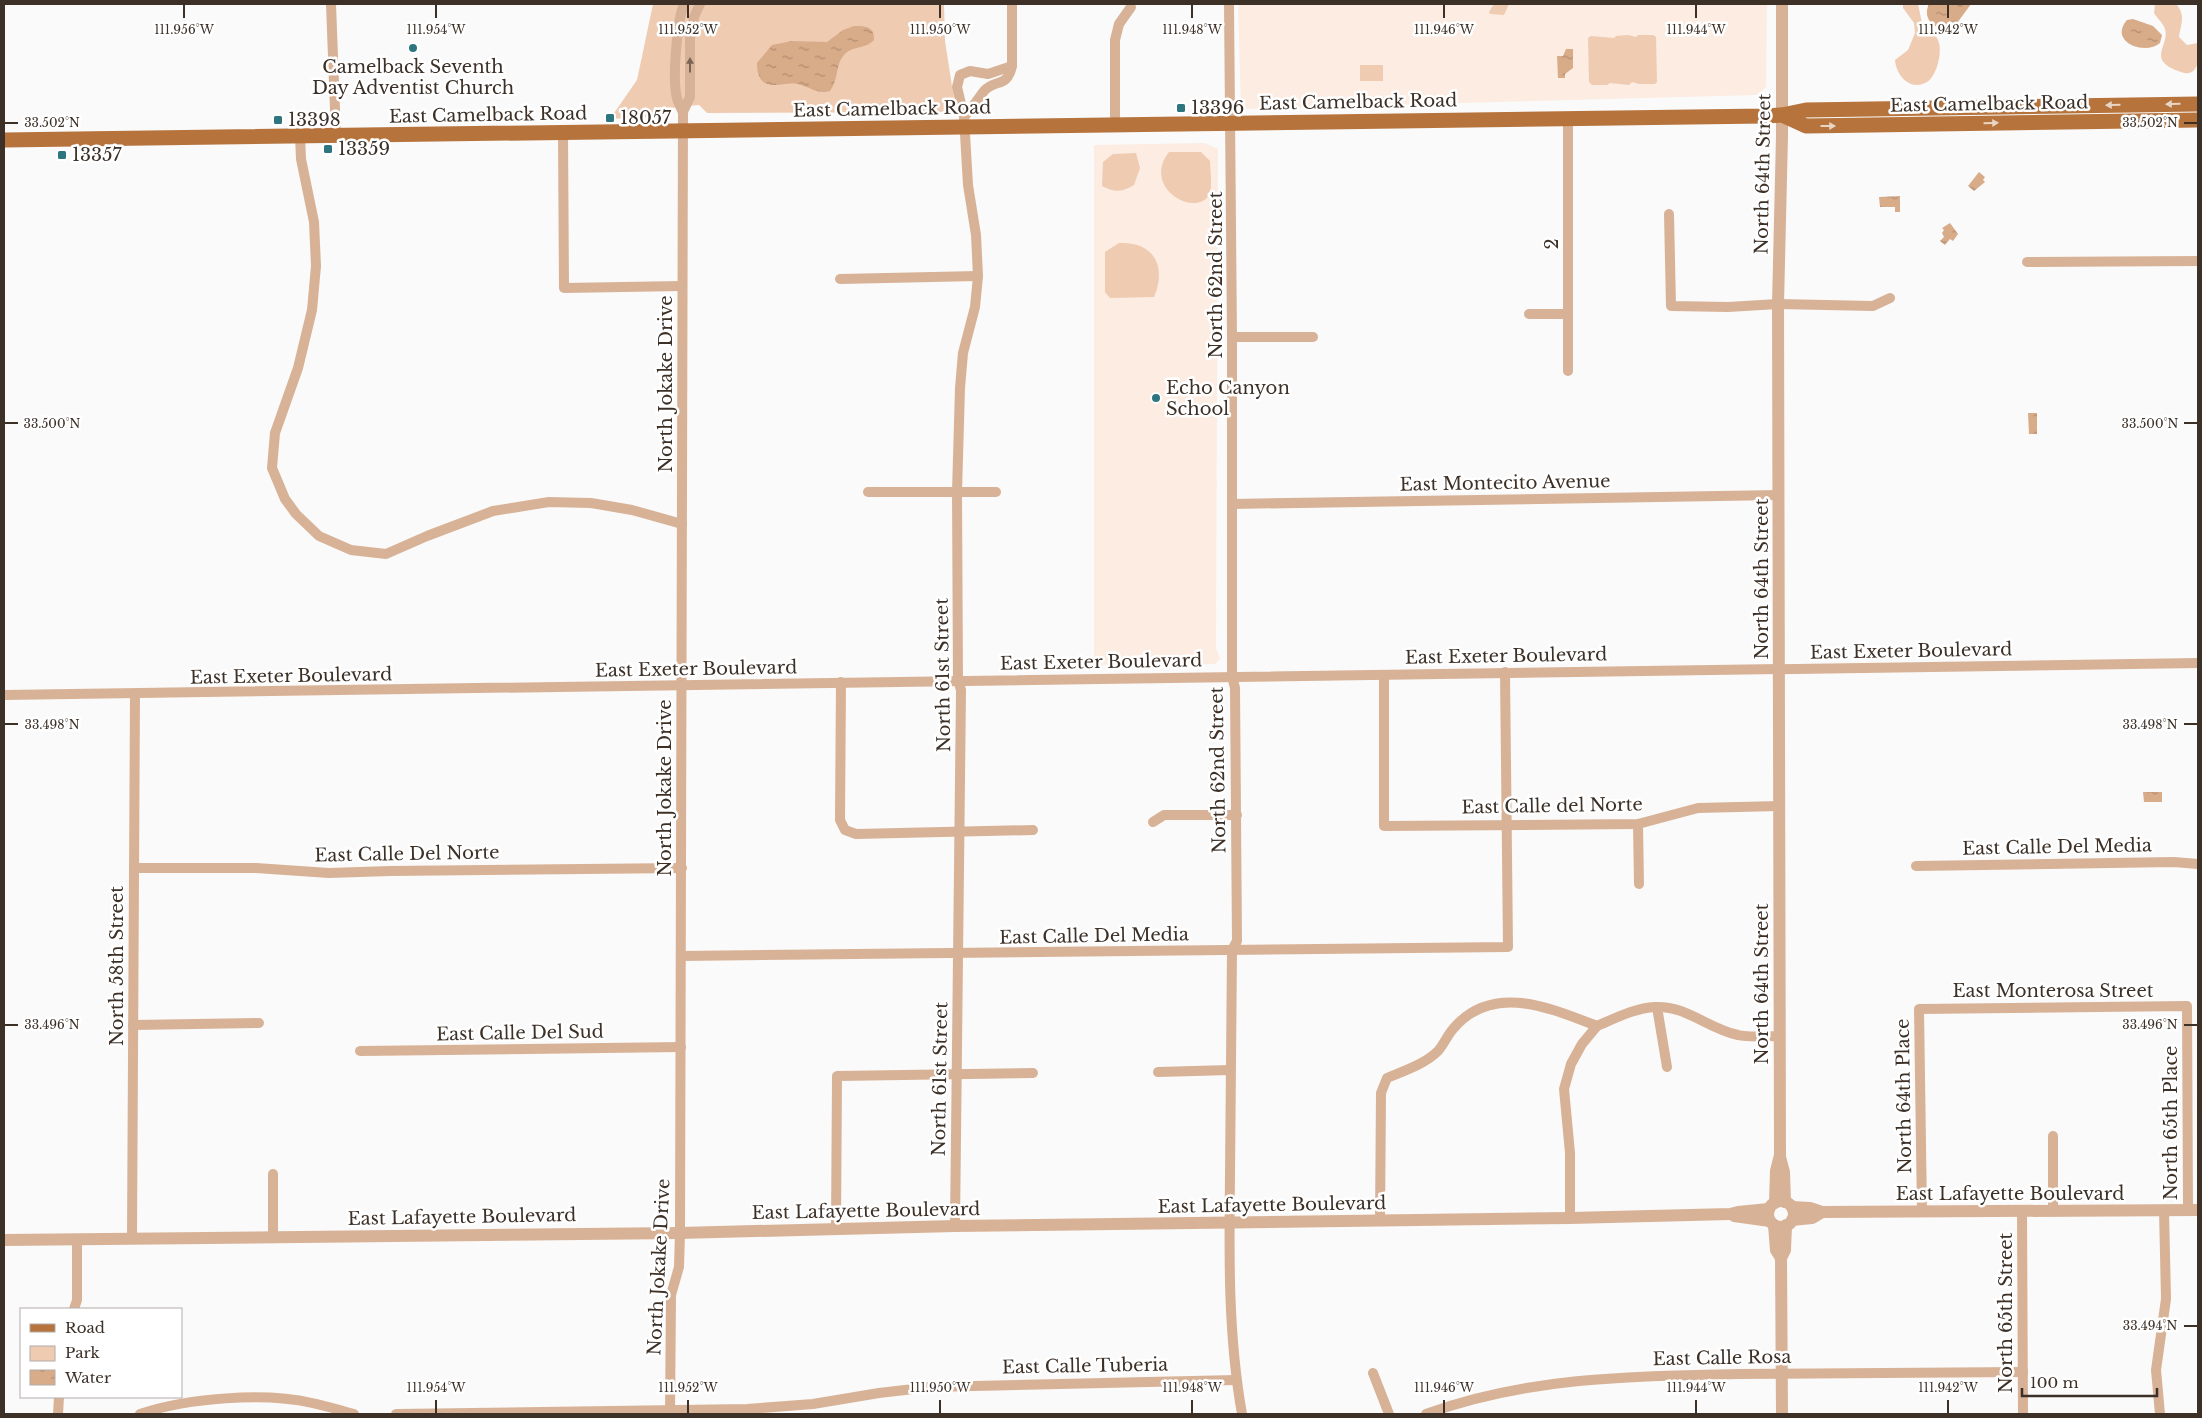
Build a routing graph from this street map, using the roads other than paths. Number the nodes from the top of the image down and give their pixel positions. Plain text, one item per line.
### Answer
1 (330, 4) edge
2 (685, 4) edge
3 (1012, 4) edge
4 (1230, 4) edge
5 (1782, 4) edge
6 (698, 6) edge
7 (1131, 7) dead end
8 (1012, 66) junction
9 (981, 73) junction
10 (985, 90) junction
11 (2198, 104) edge
12 (1945, 108) junction
13 (684, 112) junction
14 (2058, 114) junction
15 (1782, 115) junction
16 (1568, 118) junction
17 (2198, 120) edge
18 (964, 122) junction
19 (1231, 122) junction
20 (1946, 124) junction
21 (1115, 125) junction
22 (684, 132) junction
23 (563, 133) junction
24 (300, 136) junction
25 (336, 136) junction
26 (4, 140) edge
27 (1669, 214) dead end
28 (2198, 261) edge
29 (2027, 262) dead end
30 (978, 276) junction
31 (840, 279) dead end
32 (682, 286) junction
33 (1890, 298) dead end
34 (1778, 304) junction
35 (1529, 314) dead end
36 (1568, 314) junction
37 (1232, 336) junction
38 (1314, 337) dead end
39 (1568, 370) dead end
40 (868, 492) dead end
41 (957, 492) junction
42 (996, 492) dead end
43 (1779, 495) junction
44 (1232, 504) junction
45 (682, 524) junction
46 (2198, 663) edge
47 (1780, 670) junction
48 (1505, 672) junction
49 (1384, 675) junction
50 (1232, 676) junction
51 (958, 680) junction
52 (841, 682) junction
53 (682, 686) junction
54 (135, 694) junction
55 (4, 695) edge
56 (1779, 806) junction
57 (1237, 815) junction
58 (1153, 822) dead end
59 (1506, 824) junction
60 (1638, 824) junction
61 (1033, 830) dead end
62 (960, 832) junction
63 (2198, 864) edge
64 (1916, 866) dead end
65 (134, 868) junction
66 (682, 868) junction
67 (1639, 884) dead end
68 (1232, 950) junction
69 (958, 954) junction
70 (681, 956) junction
71 (1657, 1006) junction
72 (2186, 1006) joint
73 (1919, 1009) joint
74 (259, 1023) dead end
75 (133, 1025) junction
76 (1597, 1026) junction
77 (1780, 1036) junction
78 (681, 1047) junction
79 (360, 1051) dead end
80 (1666, 1067) dead end
81 (1230, 1070) junction
82 (1158, 1072) dead end
83 (1032, 1073) dead end
84 (956, 1074) junction
85 (2054, 1136) dead end
86 (273, 1174) dead end
87 (2164, 1210) junction
88 (2193, 1210) edge
89 (2022, 1211) junction
90 (2054, 1211) junction
91 (1922, 1212) junction
92 (1780, 1214) junction
93 (1570, 1218) junction
94 (1380, 1221) junction
95 (1230, 1223) junction
96 (955, 1226) junction
97 (836, 1228) junction
98 (680, 1232) junction
99 (273, 1237) junction
100 (132, 1238) junction
101 (76, 1239) junction
102 (4, 1240) edge
103 (74, 1308) edge
104 (2023, 1372) junction
105 (1373, 1373) dead end
106 (1782, 1374) junction
107 (1236, 1380) junction
108 (59, 1398) edge
109 (670, 1412) edge
110 (58, 1414) edge
111 (140, 1414) edge
112 (354, 1414) edge
113 (396, 1414) edge
114 (425, 1414) edge
115 (1242, 1414) edge
116 (1389, 1414) edge
117 (1426, 1414) edge
118 (1782, 1414) edge
119 (2023, 1414) edge
120 (2160, 1414) edge

1 - 25 street
2 - 6 street
2 - 13 street
3 - 8 street
4 - 19 street, North 62nd Street
5 - 15 street, North 64th Street
13 -> 6 street
7 - 21 street
8 - 9 street
8 - 10 street
9 - 10 street
9 - 18 street, North 61st Street
10 - 18 street
11 -> 14 main road, East Camelback Road
12 - 14 main road, East Camelback Road
12 - 15 main road, East Camelback Road
12 - 20 main road
13 - 22 street, North Jokake Drive
14 - 17 main road, East Camelback Road
20 -> 14 main road, East Camelback Road
15 - 16 main road, East Camelback Road
15 -> 20 main road, East Camelback Road
15 - 34 street, North 64th Street
16 - 19 main road, East Camelback Road
16 - 36 street, 2
18 - 21 main road, East Camelback Road
18 - 22 main road, East Camelback Road
18 - 30 street, North 61st Street
19 - 21 main road, East Camelback Road
19 - 37 street, North 62nd Street
22 - 23 main road, East Camelback Road
22 - 32 street, North Jokake Drive
23 - 25 main road, East Camelback Road
23 - 32 street
24 - 25 main road, East Camelback Road
24 - 26 main road, East Camelback Road
24 - 45 street
27 - 34 street
28 - 29 street
30 - 31 street
30 - 41 street, North 61st Street
32 - 45 street, North Jokake Drive
33 - 34 street
34 - 43 street, North 64th Street
35 - 36 street
36 - 39 street, 2
37 - 38 street
37 - 44 street, North 62nd Street
40 - 41 street
41 - 42 street
41 - 51 street, North 61st Street
43 - 44 street, East Montecito Avenue
43 - 47 street, North 64th Street
44 - 50 street, North 62nd Street
45 - 53 street, North Jokake Drive
46 - 47 street, East Exeter Boulevard
47 - 48 street, East Exeter Boulevard
47 - 56 street, North 64th Street
48 - 49 street, East Exeter Boulevard
48 - 59 street
49 - 50 street, East Exeter Boulevard
49 - 59 street, East Calle del Norte
50 - 51 street, East Exeter Boulevard
50 - 57 street, North 62nd Street
51 - 52 street, East Exeter Boulevard
51 - 62 street, North 61st Street
52 - 53 street, East Exeter Boulevard
52 - 62 street
53 - 54 street, East Exeter Boulevard
53 - 66 street, North Jokake Drive
54 - 55 street, East Exeter Boulevard
54 - 65 street, North 58th Street
56 - 60 street, East Calle del Norte
56 - 77 street, North 64th Street
57 - 58 street
57 - 68 street, North 62nd Street
59 - 60 street, East Calle del Norte
59 - 68 street, East Calle Del Media
60 - 67 street
61 - 62 street
62 - 69 street, North 61st Street
63 - 64 street, East Calle Del Media
65 - 66 street, East Calle Del Norte
65 - 75 street, North 58th Street
66 - 70 street, North Jokake Drive
68 - 69 street, East Calle Del Media
68 - 81 street, North 62nd Street
69 - 70 street, East Calle Del Media
69 - 84 street, North 61st Street
70 - 78 street, North Jokake Drive
71 - 76 street
71 - 77 street
71 - 80 street
72 - 73 street, East Monterosa Street
72 - 88 street, North 65th Place
73 - 91 street, North 64th Place
74 - 75 street
75 - 100 street, North 58th Street
76 - 93 street
76 - 94 street
77 - 92 street, North 64th Street
78 - 79 street, East Calle Del Sud
78 - 98 street, North Jokake Drive
81 - 82 street
81 - 95 street, North 62nd Street
83 - 84 street
84 - 96 street, North 61st Street
84 - 97 street
85 - 90 street
86 - 99 street
87 - 88 street, East Lafayette Boulevard
87 - 90 street, East Lafayette Boulevard
87 - 120 street, North 65th Place
89 - 90 street, East Lafayette Boulevard
89 - 91 street, East Lafayette Boulevard
89 - 104 street, North 65th Street
91 - 92 street, East Lafayette Boulevard
92 - 93 street, East Lafayette Boulevard
92 - 106 street, North 64th Street
93 - 94 street, East Lafayette Boulevard
94 - 95 street, East Lafayette Boulevard
95 - 96 street, East Lafayette Boulevard
95 - 107 street, North 62nd Street
96 - 97 street, East Lafayette Boulevard
97 - 98 street, East Lafayette Boulevard
98 - 99 street, East Lafayette Boulevard
98 - 109 street, North Jokake Drive
99 - 100 street, East Lafayette Boulevard
100 - 101 street, East Lafayette Boulevard
101 - 102 street, East Lafayette Boulevard
101 - 103 street
104 - 106 street, East Calle Rosa
104 - 119 street, North 65th Street
105 - 116 street
106 - 117 street, East Calle Rosa
106 - 118 street, North 64th Street
107 - 109 street, East Calle Tuberia
107 - 115 street, North 62nd Street
108 - 110 street
109 - 114 street, East Calle Tuberia
111 - 112 street
113 - 114 street, East Calle Tuberia

